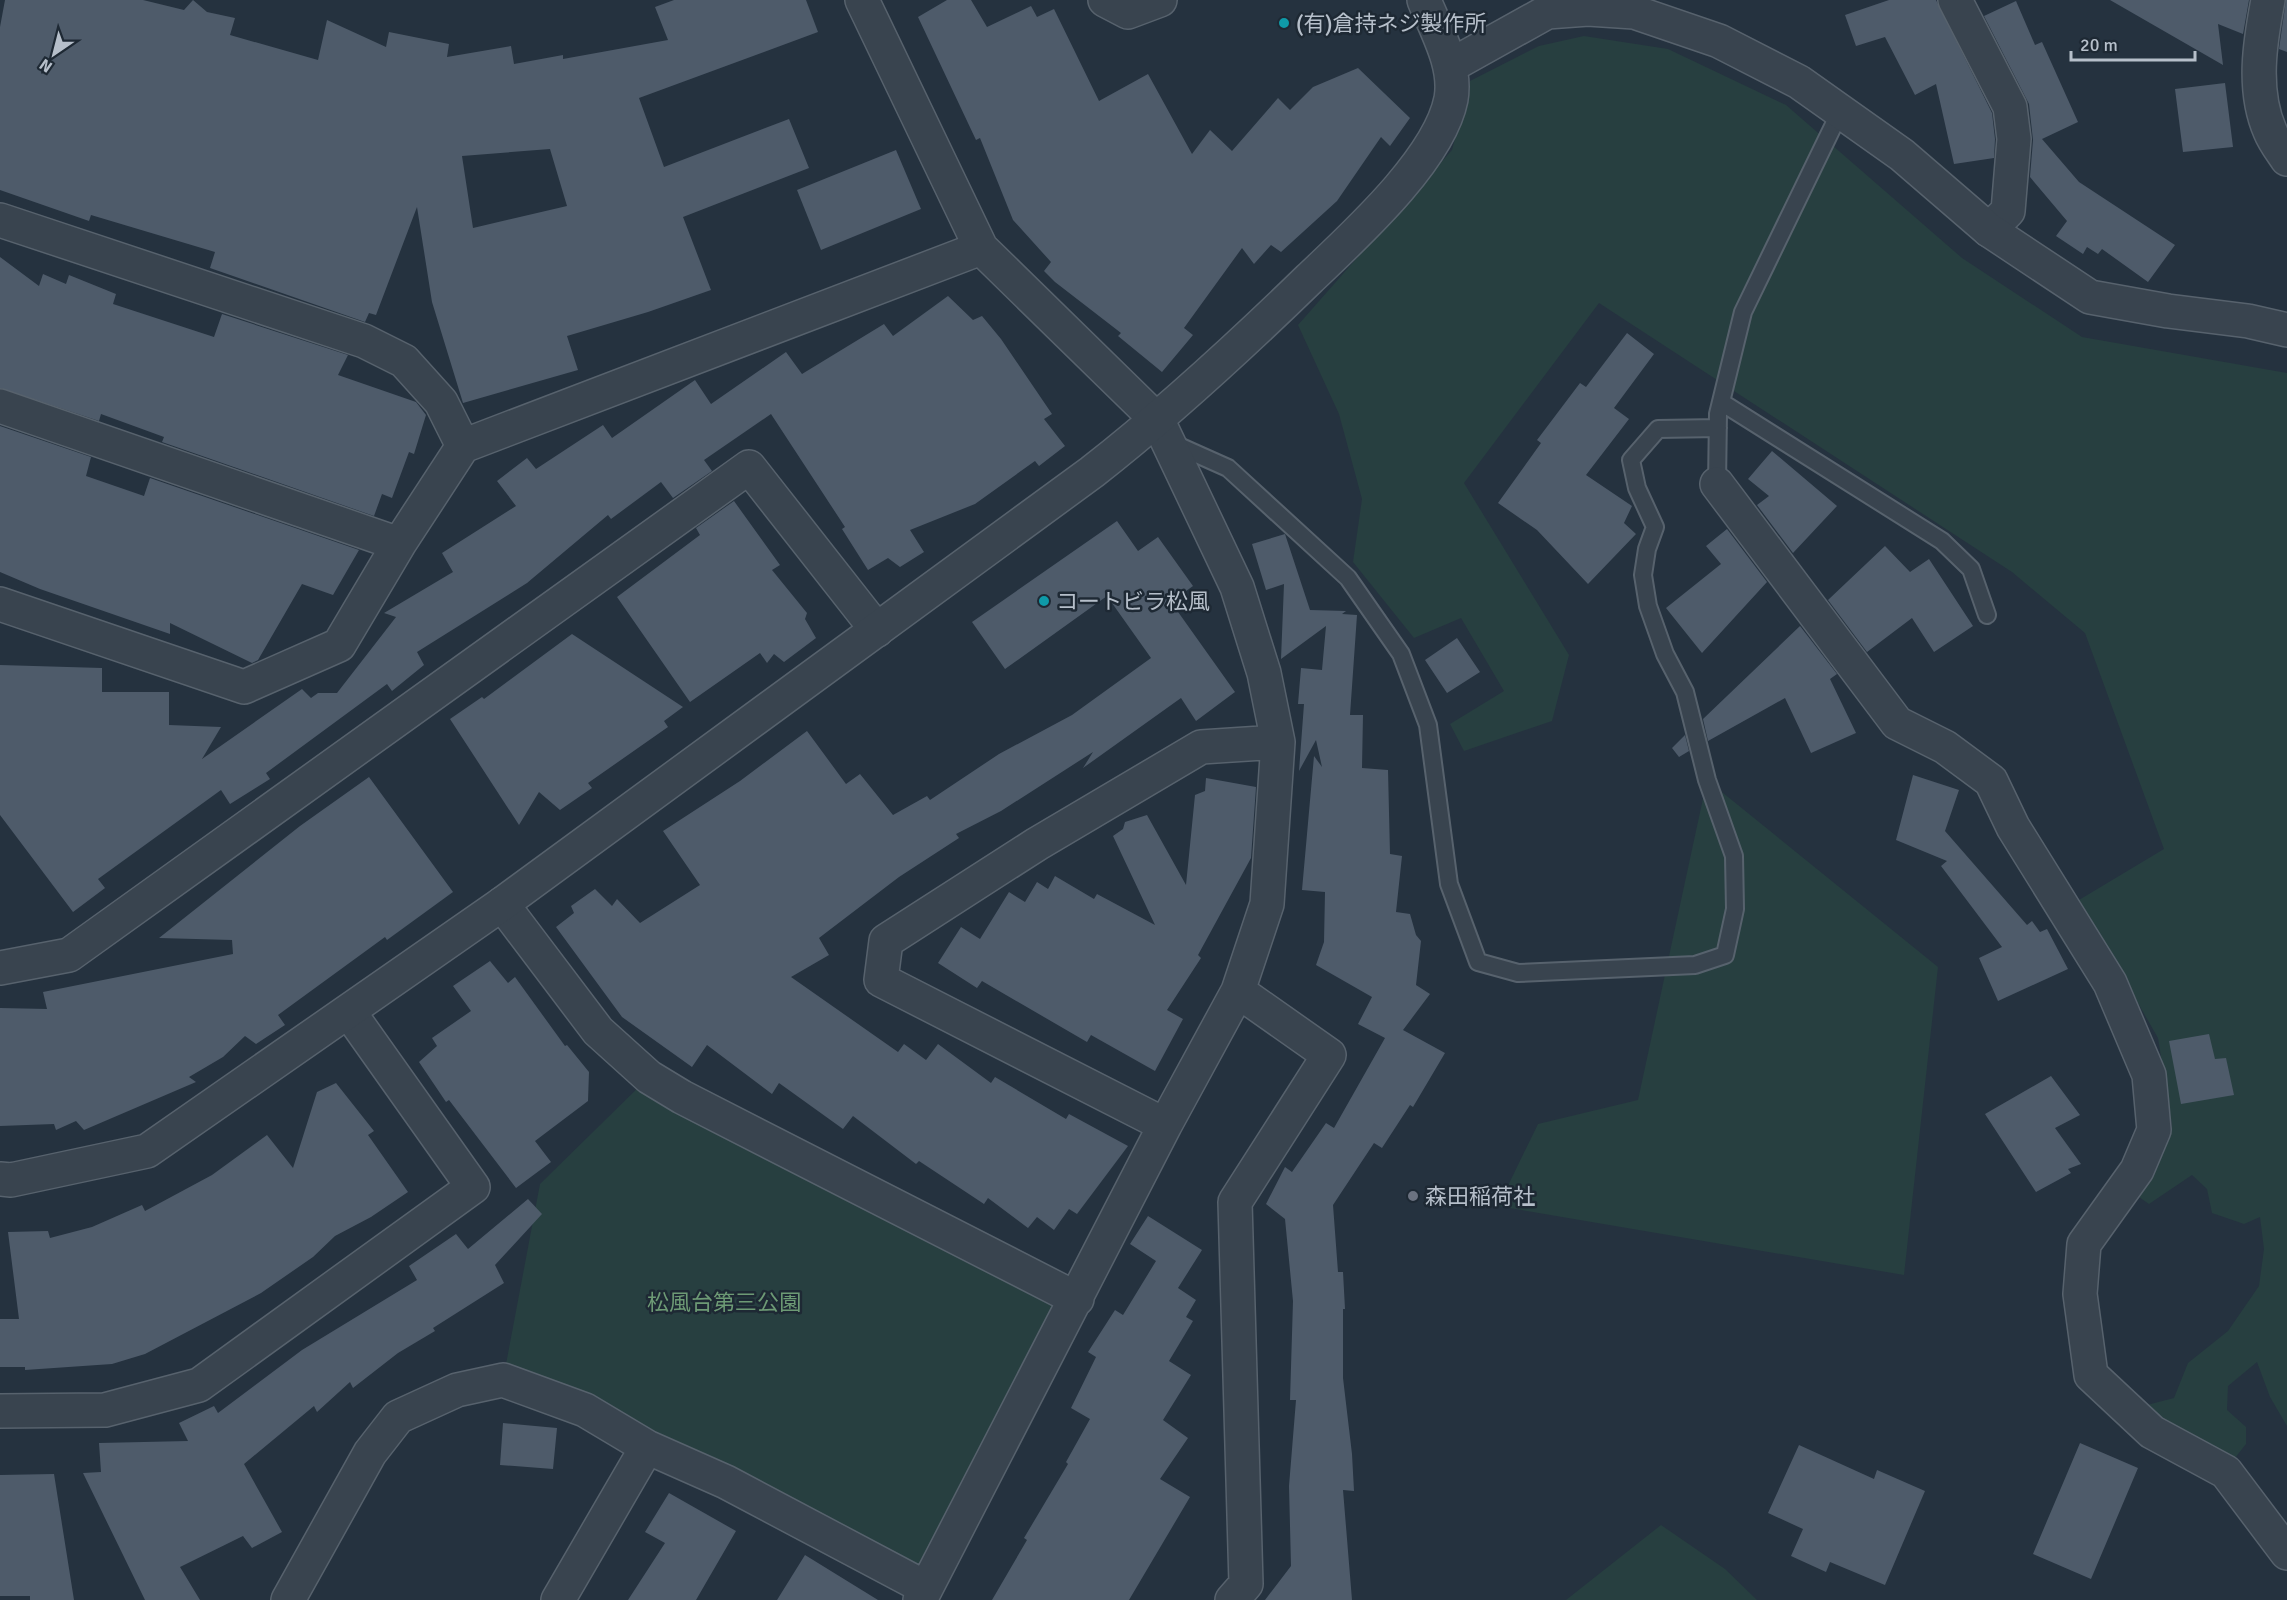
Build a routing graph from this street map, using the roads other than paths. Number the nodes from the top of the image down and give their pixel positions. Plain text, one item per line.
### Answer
1 (862, 0) edge
2 (1105, 0) edge
3 (1160, 0) edge
4 (1424, 0) edge
5 (1954, 0) edge
6 (2268, 0) edge
7 (1450, 66) junction
8 (1840, 110) junction
9 (2287, 159) edge
10 (0, 220) edge
11 (1989, 230) junction
12 (981, 248) junction
13 (2287, 330) edge
14 (1721, 402) junction
15 (0, 406) edge
16 (1718, 428) junction
17 (1162, 430) junction
18 (463, 446) junction
19 (1717, 484) joint
20 (399, 544) junction
21 (0, 604) edge
22 (1988, 615) dead end
23 (877, 630) junction
24 (1278, 742) junction
25 (502, 904) junction
26 (0, 968) edge
27 (1238, 991) junction
28 (349, 1012) junction
29 (1165, 1125) junction
30 (0, 1179) edge
31 (1077, 1299) junction
32 (0, 1411) edge
33 (647, 1447) junction
34 (2287, 1553) edge
35 (923, 1594) edge
36 (288, 1600) edge
37 (558, 1600) edge
38 (1232, 1600) edge

1 - 12 street
2 - 3 street
4 - 7 street
5 - 11 street
6 - 9 street
7 - 8 street
7 - 17 street
8 - 11 street
8 - 14 lane
10 - 18 street
11 - 13 street
12 - 17 street
12 - 18 street
14 - 16 lane
14 - 22 lane
15 - 20 street
16 - 17 lane
16 - 19 lane
17 - 23 street
17 - 24 street
18 - 20 street
19 - 34 street
20 - 21 street
23 - 25 street
23 - 26 street
24 - 27 street
24 - 29 street
25 - 28 street
25 - 31 street
27 - 29 street
27 - 38 street
28 - 30 street
28 - 32 street
29 - 31 street
31 - 35 street
33 - 35 street
33 - 36 street
33 - 37 street

